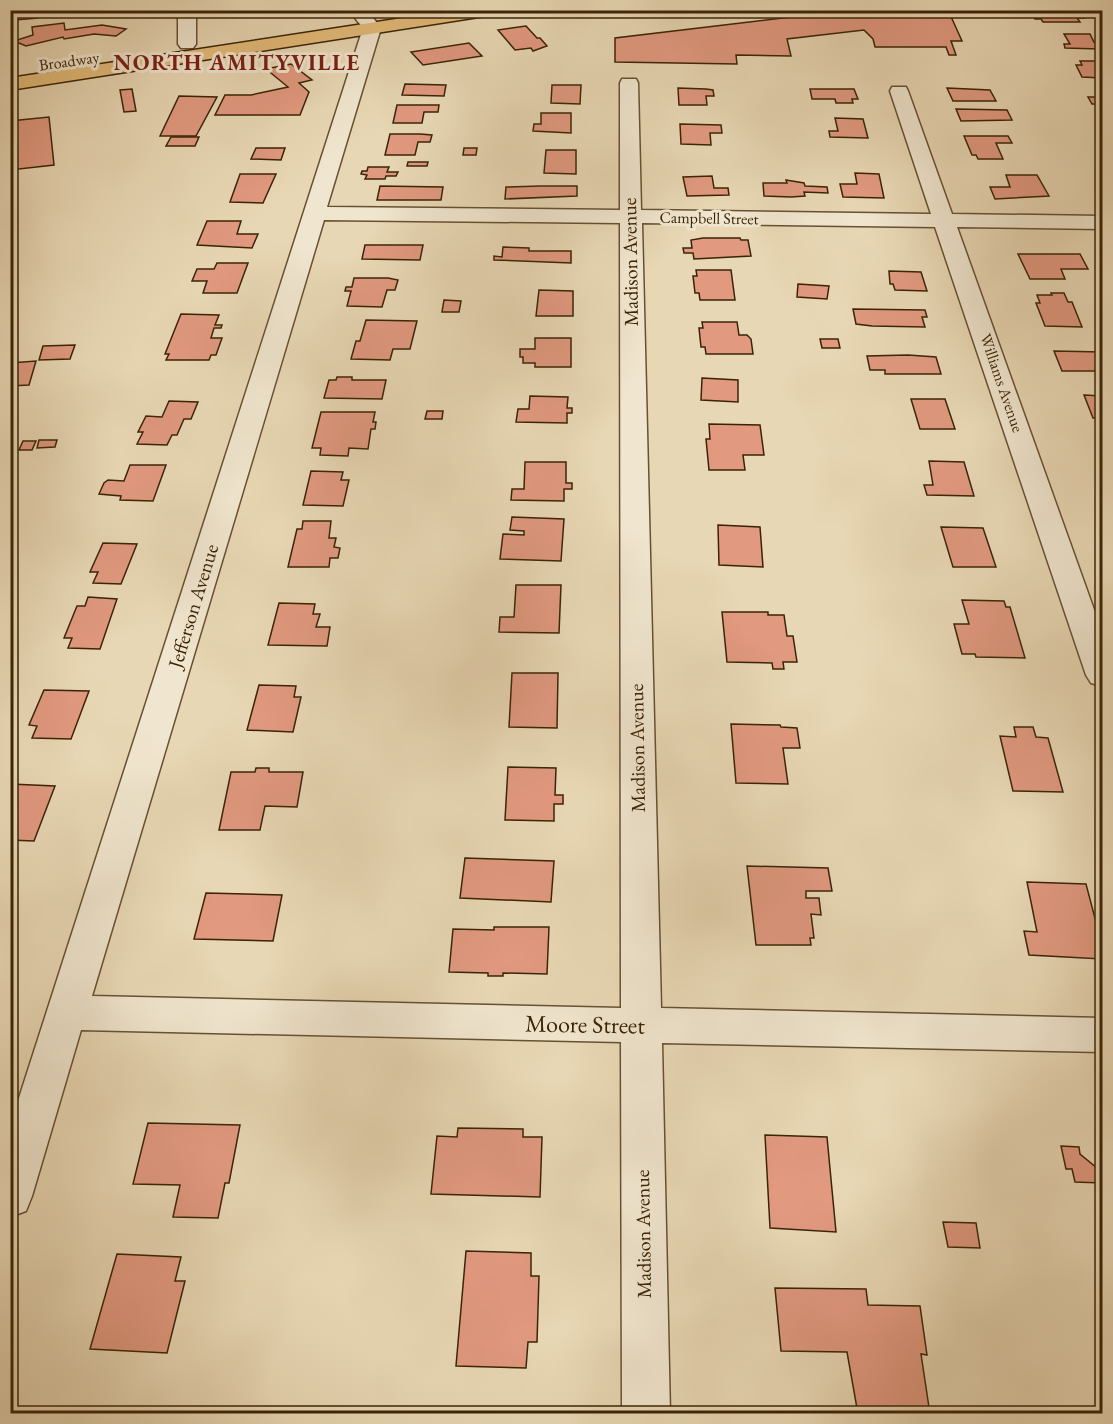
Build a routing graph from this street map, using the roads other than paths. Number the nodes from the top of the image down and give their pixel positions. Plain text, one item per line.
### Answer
1 (188, 10) edge
2 (413, 10) edge
3 (492, 10) edge
4 (368, 23) junction
5 (187, 44) junction
6 (112, 55) junction
7 (10, 70) edge
8 (10, 76) edge
9 (629, 83) dead end
10 (10, 84) edge
11 (898, 91) dead end
12 (315, 213) junction
13 (630, 217) junction
14 (945, 220) junction
15 (1102, 222) edge
16 (1102, 675) edge
17 (67, 1013) junction
18 (640, 1026) junction
19 (1102, 1035) edge
20 (10, 1196) edge
21 (646, 1413) edge

1 - 5 street
2 - 4 main road, Broadway
3 - 4 main road, Broadway
4 - 5 main road, Broadway
4 - 10 main road, Broadway
4 - 12 street, Jefferson Avenue
5 - 6 main road, Broadway
6 - 7 main road, Broadway
6 - 8 main road
9 - 13 street, Madison Avenue
11 - 14 street, Williams Avenue
12 - 13 street, Campbell Street
12 - 17 street, Jefferson Avenue
13 - 14 street, Campbell Street
13 - 18 street, Madison Avenue
14 - 15 street, Campbell Street
14 - 16 street, Williams Avenue
17 - 18 street, Moore Street
17 - 20 street, Jefferson Avenue
18 - 19 street, Moore Street
18 - 21 street, Madison Avenue

